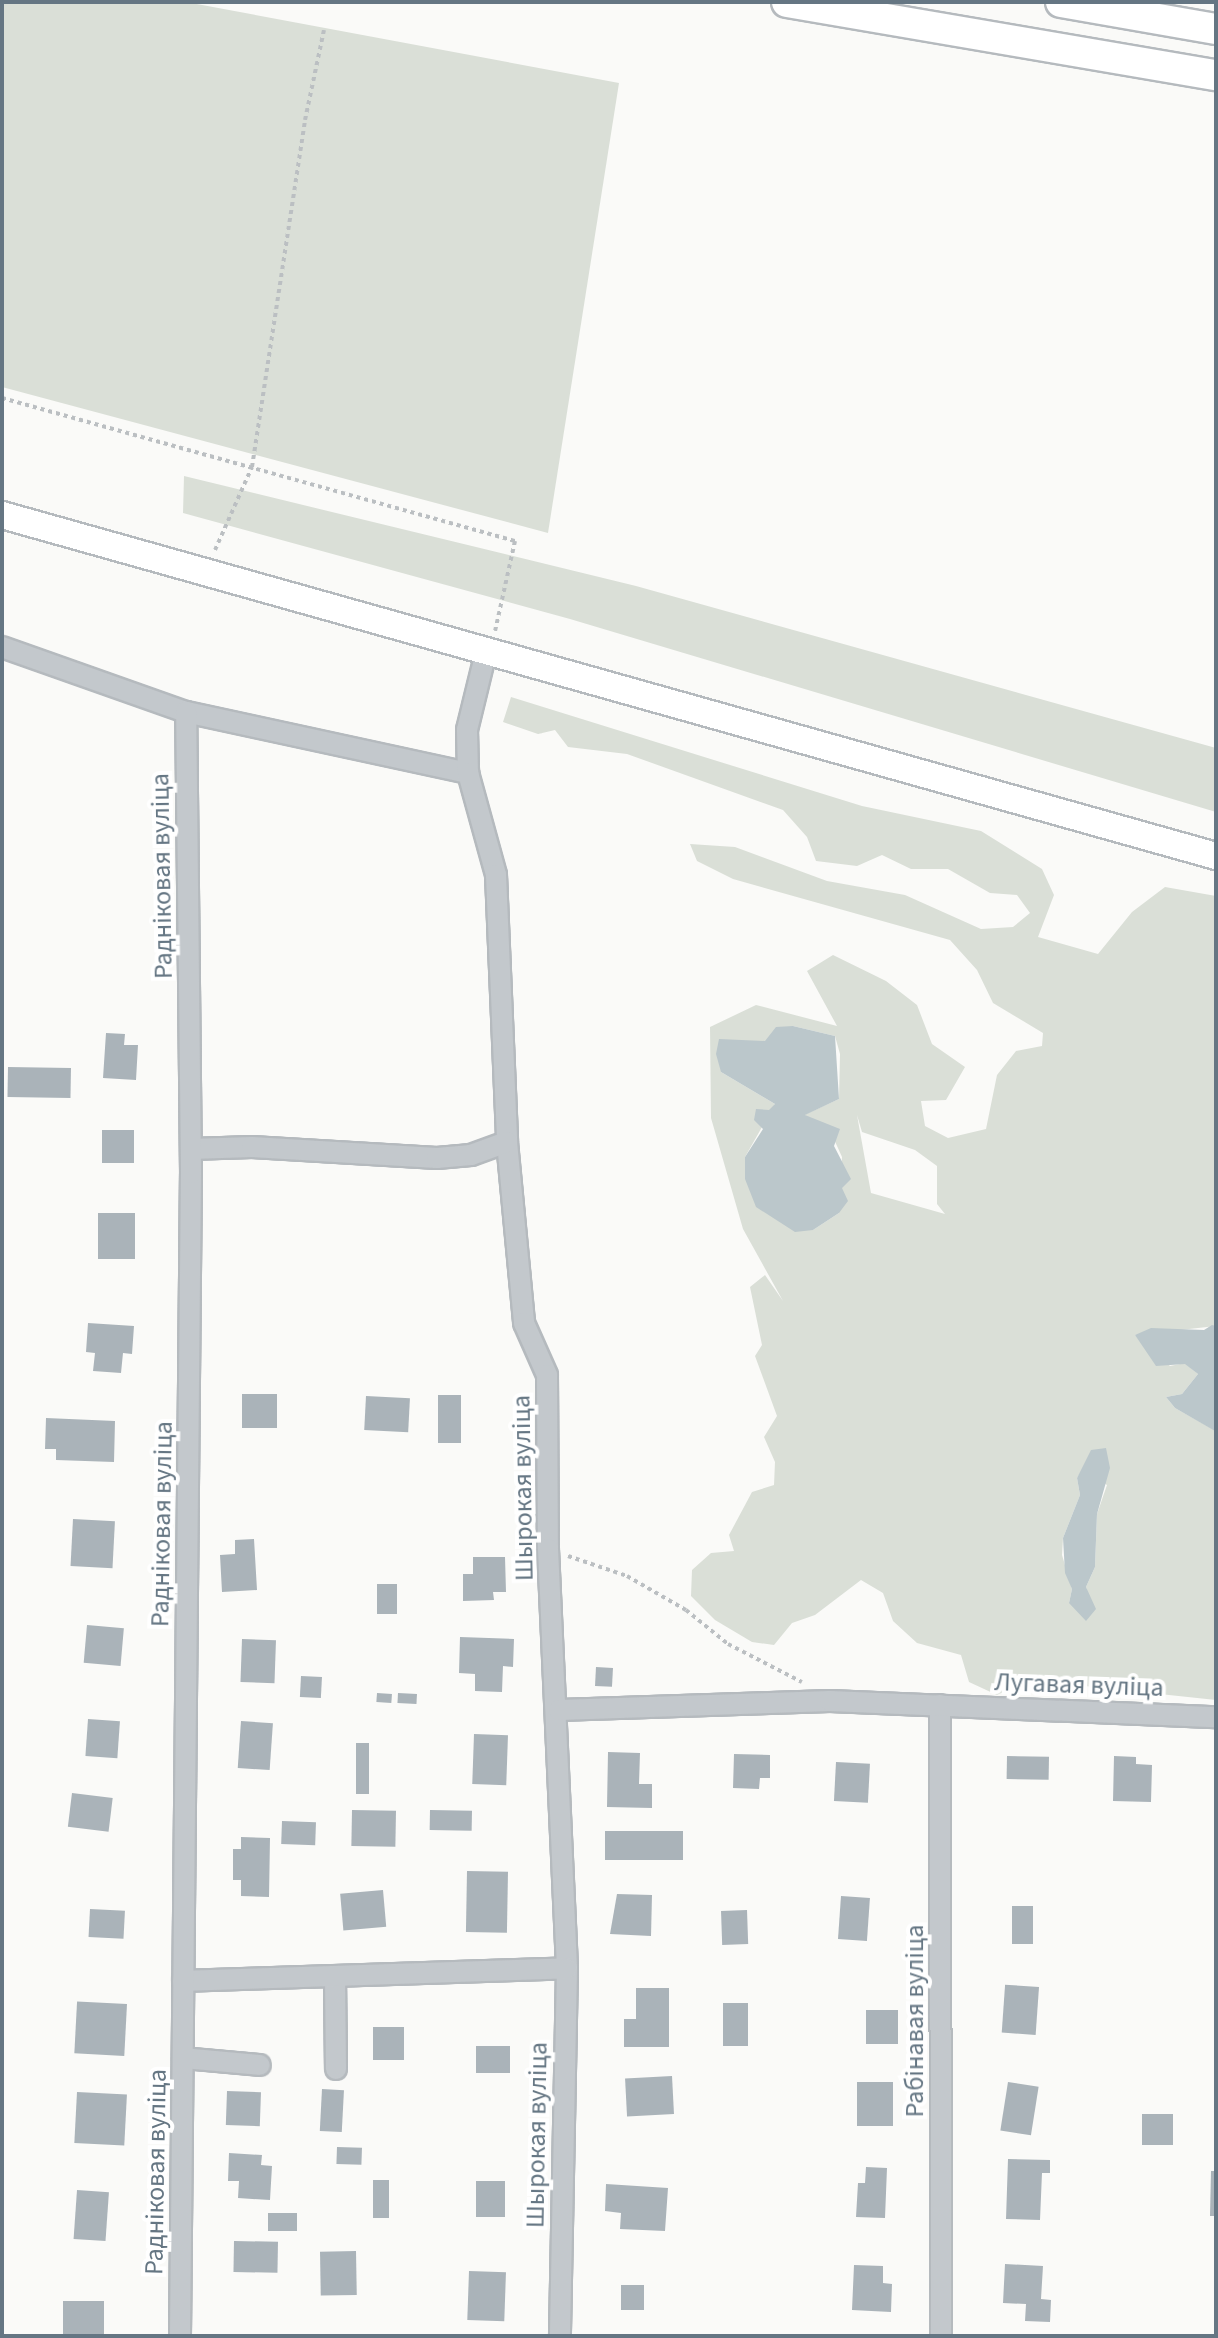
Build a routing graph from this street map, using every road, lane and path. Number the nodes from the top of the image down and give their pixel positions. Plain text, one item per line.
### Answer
1 (787, 2) edge
2 (1061, 2) edge
3 (1216, 29) edge
4 (324, 30) dead end
5 (1216, 75) edge
6 (2, 398) edge
7 (252, 467) junction
8 (2, 515) edge
9 (206, 571) junction
10 (2, 647) edge
11 (486, 652) junction
12 (186, 712) junction
13 (468, 773) junction
14 (1216, 856) edge
15 (507, 1142) junction
16 (191, 1149) junction
17 (548, 1549) junction
18 (830, 1701) junction
19 (940, 1705) junction
20 (559, 1710) junction
21 (1216, 1717) edge
22 (567, 1968) junction
23 (335, 1976) junction
24 (183, 1981) junction
25 (183, 2058) junction
26 (260, 2065) dead end
27 (336, 2069) dead end
28 (180, 2336) edge
29 (560, 2336) edge
30 (941, 2336) edge

1 - 5 highway
2 - 3 highway
4 - 7 path
6 - 7 path
7 - 9 path
7 - 11 path
8 - 9 main road
9 - 11 main road
10 - 12 street
11 - 13 street, Шырокая вуліца
11 - 14 main road
12 - 13 street
12 - 16 street, Радніковая вуліца
13 - 15 street, Шырокая вуліца
15 - 16 street
15 - 17 street, Шырокая вуліца
16 - 24 street, Радніковая вуліца
17 - 18 path
17 - 20 street, Шырокая вуліца
18 - 19 street, Лугавая вуліца
18 - 20 street, Лугавая вуліца
19 - 21 street, Лугавая вуліца
19 - 30 street, Рабінавая вуліца
20 - 22 street, Шырокая вуліца
22 - 23 street
22 - 29 street, Шырокая вуліца
23 - 24 street
23 - 27 street
24 - 25 street, Радніковая вуліца
25 - 26 street
25 - 28 street, Радніковая вуліца

